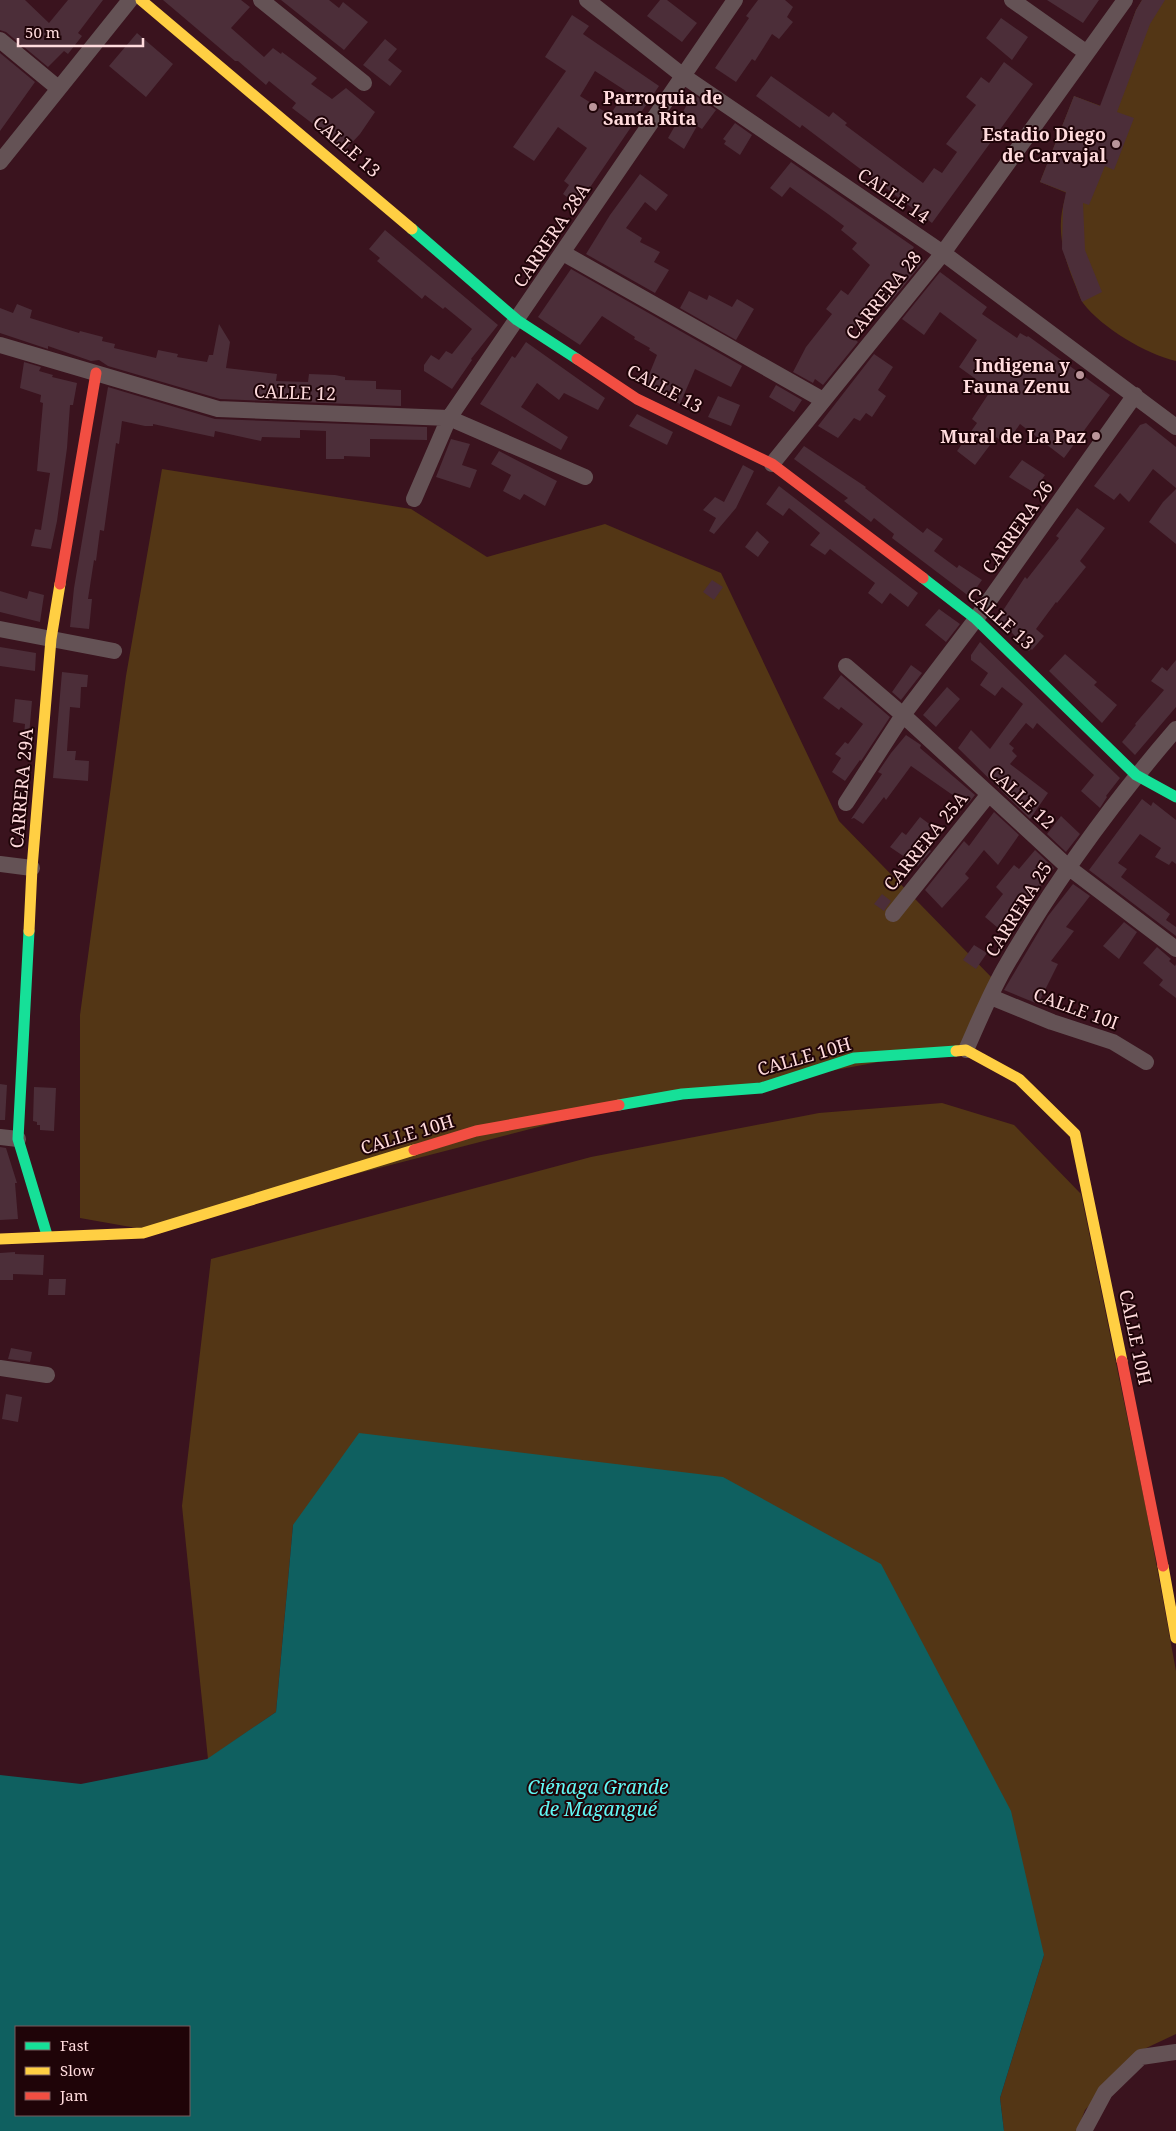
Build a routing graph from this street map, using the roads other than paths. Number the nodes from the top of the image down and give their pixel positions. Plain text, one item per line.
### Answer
1 (130, 0) edge
2 (142, 0) edge
3 (261, 0) edge
4 (587, 0) edge
5 (735, 0) edge
6 (1012, 0) edge
7 (1125, 0) edge
8 (0, 40) edge
9 (1087, 53) junction
10 (682, 75) junction
11 (364, 83) dead end
12 (58, 88) junction
13 (0, 162) edge
14 (563, 253) junction
15 (943, 253) junction
16 (517, 320) junction
17 (0, 345) edge
18 (96, 373) junction
19 (1134, 395) junction
20 (822, 400) junction
21 (449, 418) junction
22 (1176, 427) edge
23 (772, 464) junction
24 (585, 477) dead end
25 (414, 499) dead end
26 (976, 619) junction
27 (0, 629) edge
28 (51, 639) junction
29 (114, 651) dead end
30 (846, 666) dead end
31 (903, 715) junction
32 (1176, 729) edge
33 (1136, 775) junction
34 (989, 794) junction
35 (1176, 797) edge
36 (846, 803) dead end
37 (0, 864) edge
38 (1068, 867) junction
39 (32, 868) junction
40 (893, 914) dead end
41 (1176, 949) edge
42 (990, 997) junction
43 (966, 1050) junction
44 (1146, 1062) dead end
45 (0, 1137) edge
46 (18, 1139) junction
47 (47, 1235) junction
48 (0, 1239) edge
49 (0, 1368) edge
50 (47, 1375) dead end
51 (1176, 1638) edge
52 (1176, 2052) edge
53 (1084, 2131) edge

1 - 12 street
2 - 16 street, CALLE 13
3 - 11 street
4 - 10 street, CALLE 14
5 - 10 street, CARRERA 28A
6 - 9 street
7 - 9 street, CARRERA 28
8 - 12 street
9 - 15 street, CARRERA 28
10 - 14 street, CARRERA 28A
10 - 15 street, CALLE 14
12 - 13 street
14 - 16 street, CARRERA 28A
14 - 20 street
15 - 19 street, CALLE 14
15 - 20 street, CARRERA 28
16 - 21 street, CARRERA 28A
16 - 23 street, CALLE 13
17 - 18 street, CALLE 12
18 - 21 street, CALLE 12
18 - 28 street, CARRERA 29A
19 - 22 street, CALLE 14
19 - 26 street, CARRERA 26
20 - 23 street, CARRERA 28
21 - 24 street, CALLE 12
21 - 25 street, CARRERA 28A
23 - 26 street, CALLE 13
26 - 31 street, CARRERA 26
26 - 33 street, CALLE 13
27 - 28 street
28 - 29 street
28 - 39 street, CARRERA 29A
30 - 31 street, CALLE 12
31 - 34 street, CALLE 12
31 - 36 street, CARRERA 26
32 - 33 street, CARRERA 25
33 - 35 street, CALLE 13
33 - 38 street, CARRERA 25
34 - 38 street, CALLE 12
34 - 40 street, CARRERA 25A
37 - 39 street
38 - 41 street, CALLE 12
38 - 42 street, CARRERA 25
39 - 46 street, CARRERA 29A
42 - 43 street, CARRERA 25
42 - 44 street, CALLE 10I
43 - 47 street, CALLE 10H
43 - 51 street, CALLE 10H
45 - 46 street
46 - 47 street, CARRERA 29A
47 - 48 street, CALLE 10H
49 - 50 street
52 - 53 street

